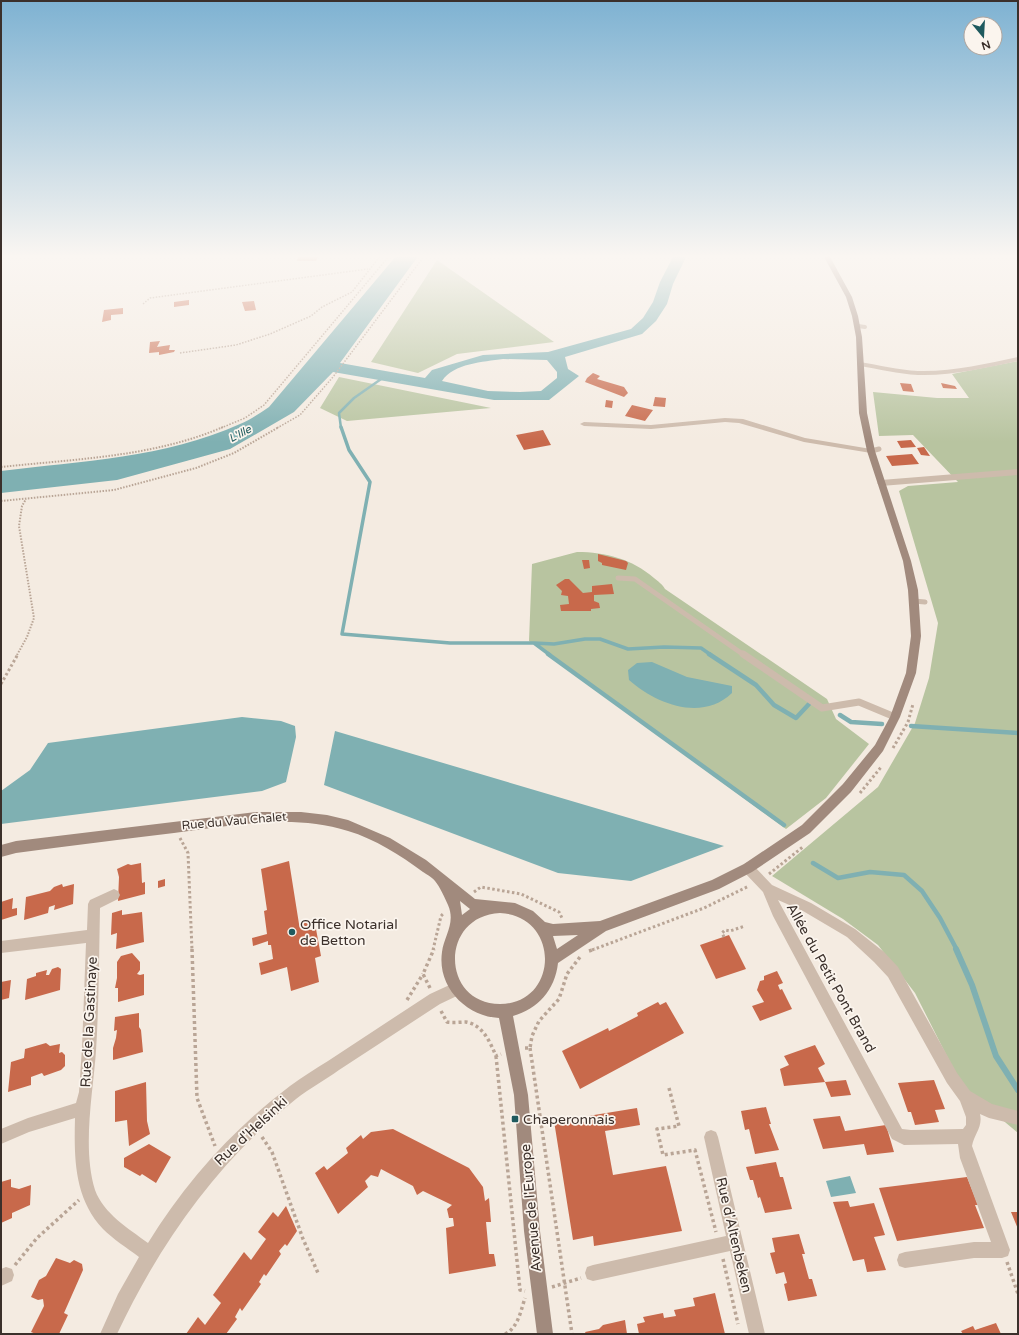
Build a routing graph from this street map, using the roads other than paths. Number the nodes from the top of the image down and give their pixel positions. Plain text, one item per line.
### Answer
1 (857, 317) edge
2 (1018, 359) edge
3 (860, 364) junction
4 (584, 424) dead end
5 (875, 450) junction
6 (1018, 472) edge
7 (880, 483) junction
8 (618, 578) dead end
9 (896, 717) junction
10 (1, 846) edge
11 (16, 847) junction
12 (1, 851) edge
13 (748, 868) junction
14 (438, 876) junction
15 (768, 889) junction
16 (114, 895) dead end
17 (490, 907) junction
18 (602, 926) junction
19 (543, 928) junction
20 (457, 929) junction
21 (92, 936) junction
22 (1, 947) edge
23 (552, 960) junction
24 (456, 989) junction
25 (505, 1012) junction
26 (965, 1096) junction
27 (82, 1109) junction
28 (1018, 1118) edge
29 (966, 1136) junction
30 (1, 1137) edge
31 (711, 1137) dead end
32 (727, 1244) junction
33 (149, 1254) junction
34 (905, 1260) dead end
35 (593, 1273) road end
36 (108, 1334) edge
37 (545, 1334) edge
38 (757, 1334) edge

1 - 3 main road
2 - 3 street
3 - 5 main road
4 - 5 street
5 - 7 main road
6 - 7 street
7 - 9 main road
8 - 9 lane
9 - 13 main road
10 - 11 main road, Rue du Vau Chalet
11 - 12 main road, Rue du Vau Chalet
11 - 14 main road, Rue du Vau Chalet
13 - 15 street
13 - 18 main road
14 - 17 main road, Rue du Vau Chalet
14 - 20 main road, Rue du Vau Chalet
15 - 26 street
15 - 29 street, Allée du Petit Pont Brand
16 - 21 street, Rue de la Gastinaye
17 - 19 main road
17 - 20 main road
18 - 19 main road
18 - 23 main road
19 - 23 main road
20 - 24 main road
21 - 22 street
21 - 27 street, Rue de la Gastinaye
23 - 25 main road
24 - 25 main road
24 - 33 street, Rue d'Helsinki
25 - 37 main road, Avenue de l'Europe
26 - 28 street
26 - 29 street
27 - 30 street
27 - 33 street, Rue de la Gastinaye
29 - 34 street
31 - 32 street, Rue d'Altenbeken
32 - 35 street
32 - 38 street, Rue d'Altenbeken
33 - 36 street, Rue d'Helsinki

